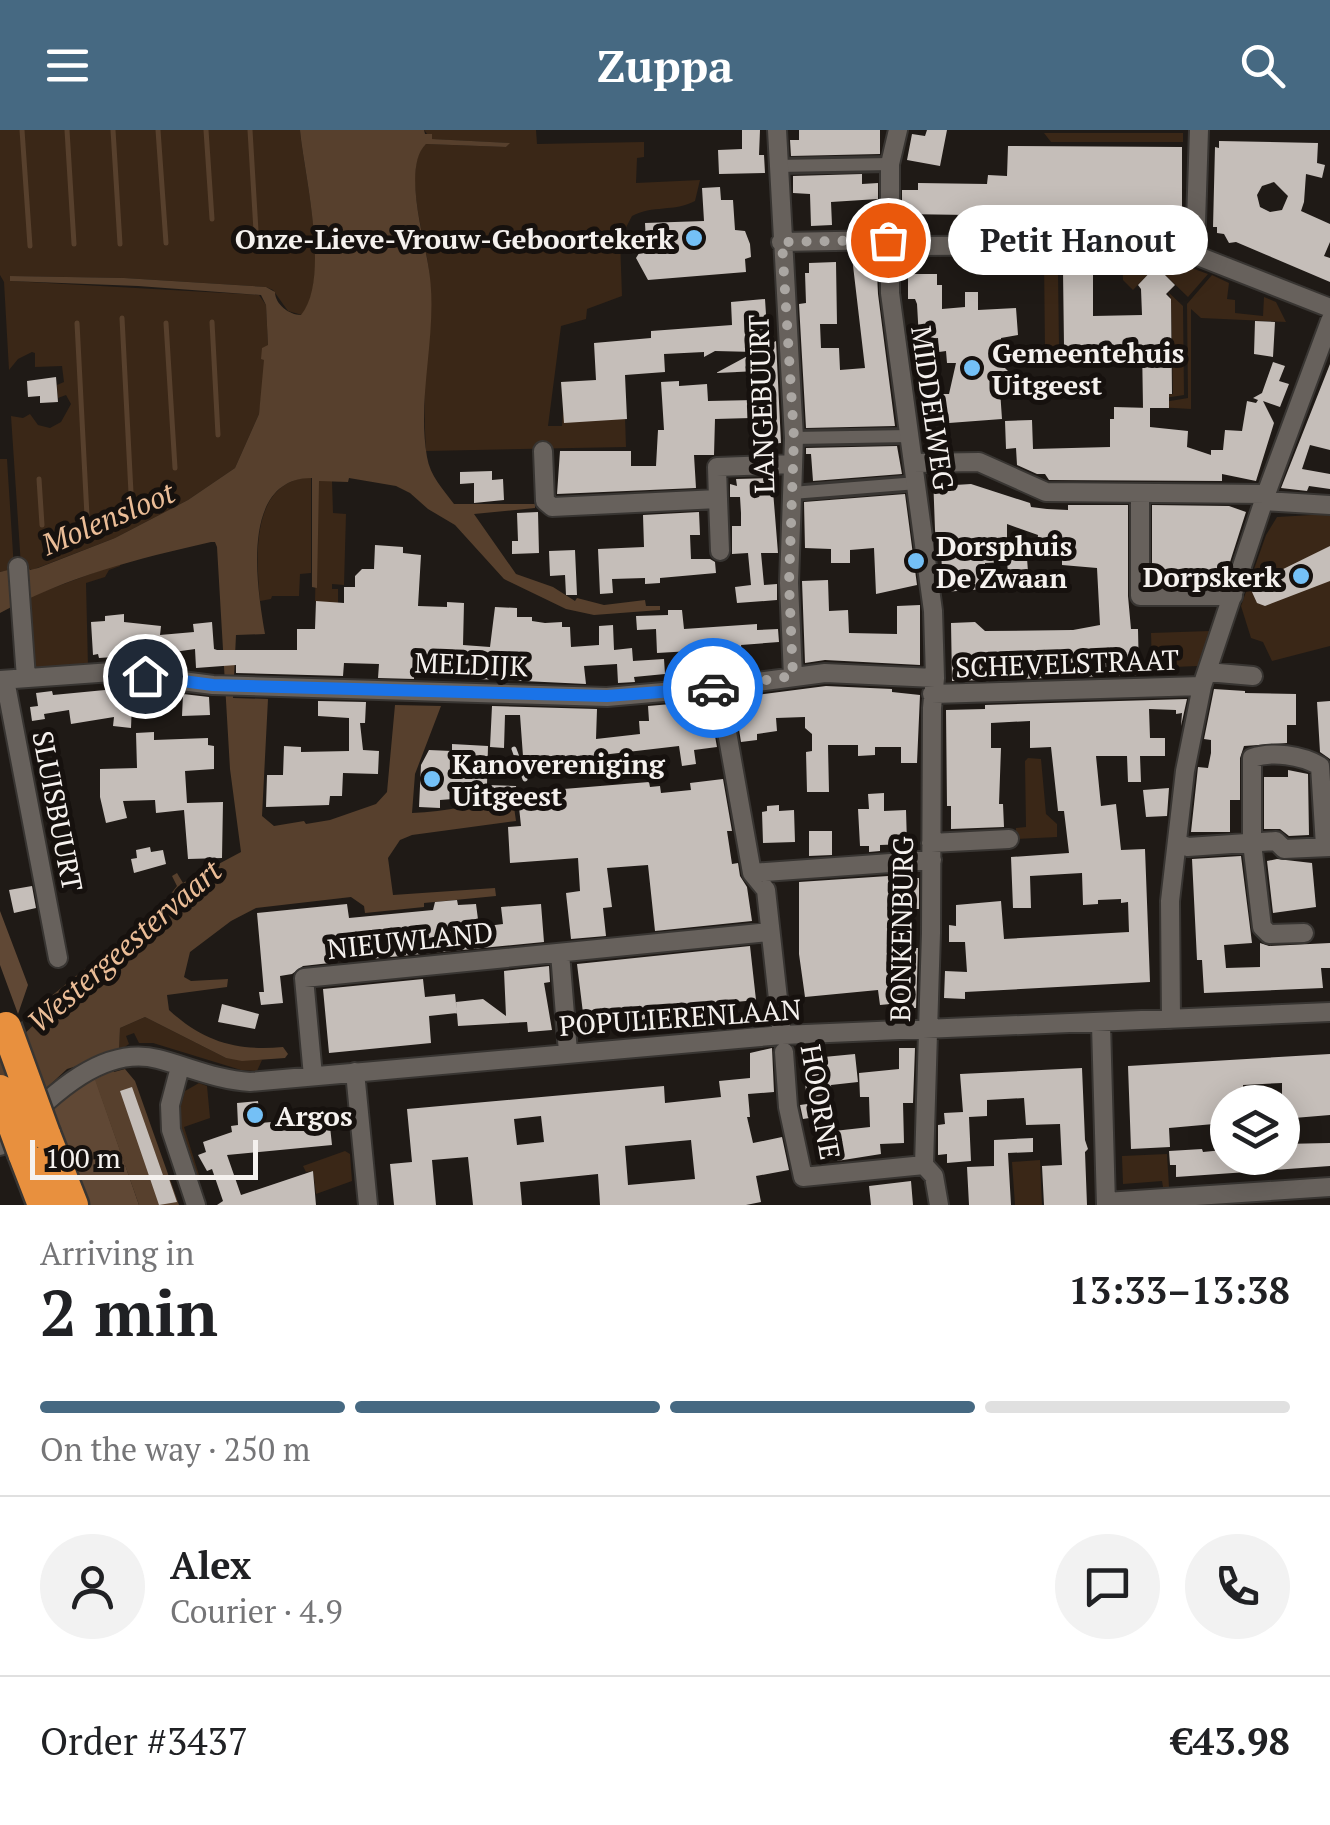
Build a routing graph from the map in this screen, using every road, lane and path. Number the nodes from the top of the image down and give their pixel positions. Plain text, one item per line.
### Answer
1 (777, 130) edge
2 (898, 130) edge
3 (1199, 130) edge
4 (890, 164) junction
5 (777, 166) junction
6 (888, 240) junction
7 (782, 242) junction
8 (1195, 253) junction
9 (1330, 308) edge
10 (1330, 321) edge
11 (909, 436) junction
12 (794, 438) junction
13 (544, 451) dead end
14 (914, 463) junction
15 (793, 464) junction
16 (917, 484) junction
17 (792, 492) junction
18 (1140, 493) junction
19 (1265, 498) junction
20 (718, 499) junction
21 (1330, 505) edge
22 (720, 551) dead end
23 (18, 567) dead end
24 (1232, 596) junction
25 (793, 676) junction
26 (1252, 676) dead end
27 (26, 678) junction
28 (1205, 679) junction
29 (2, 680) edge
30 (934, 686) junction
31 (719, 687) junction
32 (1009, 840) dead end
33 (1177, 843) junction
34 (1252, 843) junction
35 (1328, 846) edge
36 (931, 852) junction
37 (752, 873) junction
38 (769, 932) junction
39 (1304, 933) dead end
40 (560, 953) junction
41 (58, 958) dead end
42 (1330, 1012) edge
43 (3, 1019) edge
44 (1171, 1019) junction
45 (1101, 1024) junction
46 (926, 1031) junction
47 (783, 1043) junction
48 (568, 1052) junction
49 (180, 1068) junction
50 (355, 1072) junction
51 (313, 1076) junction
52 (0, 1090) edge
53 (23, 1144) edge
54 (924, 1165) junction
55 (1330, 1186) edge
56 (1106, 1204) edge
57 (43, 1205) edge
58 (73, 1205) edge
59 (196, 1205) edge
60 (368, 1205) edge
61 (938, 1205) edge

1 - 5 street, LANGEBUURT
2 - 4 street, MIDDELWEG
3 - 8 street
4 - 5 street
4 - 6 street, MIDDELWEG
5 - 7 street, LANGEBUURT
6 - 7 street
6 - 8 street
6 - 11 street, MIDDELWEG
7 - 12 street, LANGEBUURT
8 - 9 street
10 - 19 street
11 - 12 street
11 - 14 street, MIDDELWEG
12 - 15 street, LANGEBUURT
13 - 20 street
14 - 16 street, MIDDELWEG
14 - 18 street
15 - 17 street, LANGEBUURT
15 - 20 street
16 - 17 street
16 - 30 street, MIDDELWEG
17 - 25 street, LANGEBUURT
18 - 19 street
18 - 24 street
19 - 21 street
19 - 24 street
20 - 22 street
23 - 27 street
24 - 28 street
25 - 30 street, MELDIJK
25 - 31 street, MELDIJK
26 - 28 street, SCHEVELSTRAAT
27 - 29 street, MELDIJK
27 - 31 street, MELDIJK
28 - 30 street, SCHEVELSTRAAT
28 - 33 street
29 - 41 street, SLUISBUURT
30 - 36 street, BONKENBURG
31 - 37 street, HOORNE
32 - 36 street
33 - 34 street
33 - 44 street
34 - 35 street
34 - 35 street
34 - 39 street
36 - 37 street
36 - 46 street, BONKENBURG
37 - 38 street, HOORNE
38 - 40 street, NIEUWLAND
38 - 47 street, HOORNE
40 - 48 street
40 - 51 street, NIEUWLAND
42 - 44 street, POPULIERENLAAN
43 - 53 highway, bridge
44 - 45 street, POPULIERENLAAN
45 - 46 street, POPULIERENLAAN
45 - 56 street
46 - 47 street, POPULIERENLAAN
46 - 54 street, BONKENBURG
47 - 48 street, POPULIERENLAAN
47 - 54 street, HOORNE
48 - 50 street, POPULIERENLAAN
49 - 51 street, POPULIERENLAAN
49 - 53 street, POPULIERENLAAN
49 - 59 street
50 - 51 street, POPULIERENLAAN
50 - 60 street
52 - 53 highway, bridge
53 - 57 highway
53 - 58 highway
54 - 61 street
55 - 56 street

